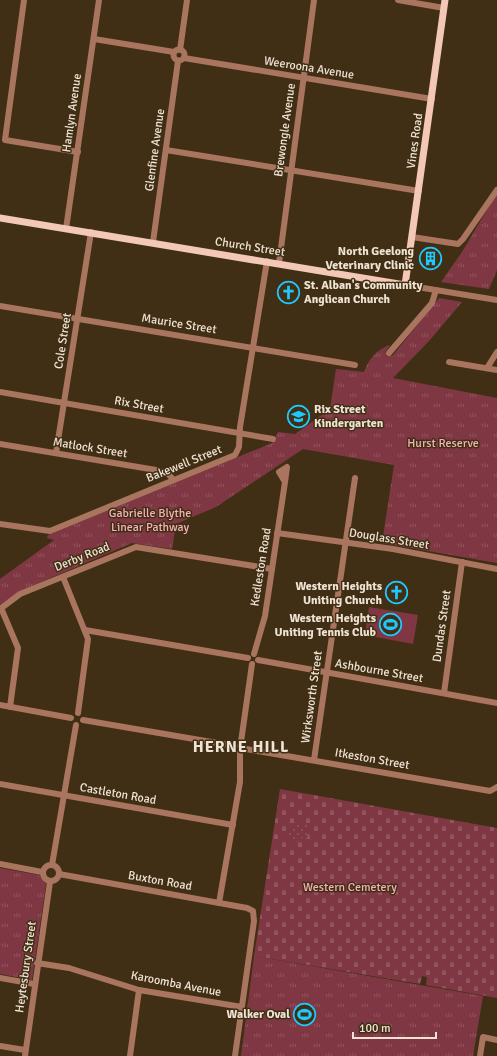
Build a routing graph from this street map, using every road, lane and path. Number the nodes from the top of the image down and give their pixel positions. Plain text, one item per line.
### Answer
1 (24, 0) edge
2 (99, 0) edge
3 (187, 0) edge
4 (314, 0) edge
5 (398, 0) edge
6 (445, 4) edge
7 (94, 39) junction
8 (177, 51) junction
9 (181, 59) junction
10 (304, 78) junction
11 (432, 99) junction
12 (166, 150) junction
13 (78, 152) junction
14 (291, 170) junction
15 (497, 190) edge
16 (419, 191) junction
17 (0, 218) edge
18 (66, 228) junction
19 (91, 232) junction
20 (412, 237) junction
21 (153, 242) junction
22 (267, 261) junction
23 (278, 263) junction
24 (405, 285) junction
25 (436, 290) junction
26 (497, 300) edge
27 (0, 306) edge
28 (78, 319) junction
29 (253, 348) junction
30 (497, 352) edge
31 (389, 353) dead end
32 (449, 362) dead end
33 (355, 365) dead end
34 (487, 368) junction
35 (497, 370) edge
36 (0, 392) edge
37 (65, 403) junction
38 (240, 432) junction
39 (273, 439) dead end
40 (0, 444) edge
41 (56, 453) junction
42 (355, 478) dead end
43 (174, 480) junction
44 (285, 482) dead end
45 (0, 524) edge
46 (277, 533) junction
47 (346, 543) junction
48 (462, 562) junction
49 (272, 569) junction
50 (497, 569) edge
51 (63, 577) junction
52 (1, 608) edge
53 (86, 630) junction
54 (256, 657) junction
55 (248, 658) junction
56 (252, 664) junction
57 (327, 673) junction
58 (444, 693) junction
59 (497, 703) edge
60 (0, 705) edge
61 (10, 707) junction
62 (78, 713) junction
63 (71, 718) junction
64 (83, 720) junction
65 (76, 724) junction
66 (241, 742) junction
67 (236, 746) junction
68 (246, 749) junction
69 (240, 753) junction
70 (314, 760) junction
71 (0, 784) edge
72 (496, 788) edge
73 (64, 795) junction
74 (232, 826) junction
75 (0, 864) edge
76 (52, 865) junction
77 (42, 872) junction
78 (59, 874) junction
79 (50, 882) junction
80 (219, 903) junction
81 (37, 963) junction
82 (0, 978) edge
83 (34, 984) junction
84 (139, 990) junction
85 (242, 1007) junction
86 (497, 1040) edge
87 (0, 1046) edge
88 (25, 1053) edge
89 (130, 1056) edge
90 (235, 1056) edge
91 (480, 1056) edge

1 - 13 street
2 - 7 street, Hamlyn Avenue
3 - 8 street
4 - 10 street, Brewongle Avenue
5 - 6 street
6 - 11 main road, Vines Road
7 - 8 street
7 - 13 street, Hamlyn Avenue
8 - 9 street
8 - 9 street
9 - 10 street, Weeroona Avenue
9 - 12 street, Glenfine Avenue
10 - 11 street, Weeroona Avenue
10 - 14 street, Brewongle Avenue
11 - 16 main road, Vines Road
12 - 14 street
12 - 21 street, Glenfine Avenue
13 - 18 street, Hamlyn Avenue
14 - 16 street
14 - 23 street, Brewongle Avenue
15 - 20 street
16 - 20 main road, Vines Road
17 - 18 main road, Church Street
18 - 19 main road, Church Street
19 - 21 main road, Church Street
19 - 28 street, Cole Street
20 - 24 main road, Vines Road
21 - 22 main road, Church Street
22 - 23 main road, Church Street
22 - 29 street, Bakewell Street
23 - 24 main road, Church Street
24 - 25 street, Church Street
25 - 26 street, Church Street
25 - 31 street
27 - 28 street, Maurice Street
28 - 29 street, Maurice Street
28 - 37 street, Cole Street
29 - 33 street, Maurice Street
29 - 38 street, Bakewell Street
30 - 34 street
32 - 34 street
34 - 35 street
36 - 37 street, Rix Street
37 - 38 street, Rix Street
37 - 41 street, Cole Street
38 - 39 street, Rix Street
38 - 43 street, Bakewell Street
40 - 41 street, Matlock Street
41 - 43 street, Matlock Street
42 - 47 street, Wirksworth Street
43 - 45 street, Bakewell Street
44 - 46 street, Kedleston Road
46 - 47 street, Douglass Street
46 - 49 street, Kedleston Road
47 - 48 street, Douglass Street
47 - 57 street, Wirksworth Street
48 - 50 street, Douglass Street
48 - 58 street, Dundas Street
49 - 51 street, Derby Road
49 - 54 street, Kedleston Road
51 - 52 street, Derby Road
51 - 53 street
52 - 61 street
53 - 55 street
53 - 62 street
54 - 55 street
54 - 56 street
54 - 57 street, Ashbourne Street
55 - 56 street
56 - 66 street
57 - 58 street, Ashbourne Street
57 - 70 street, Wirksworth Street
58 - 59 street, Ashbourne Street
60 - 61 street
61 - 63 street
62 - 63 street
62 - 64 street
63 - 65 street
64 - 65 street
64 - 67 street
65 - 73 street
66 - 67 street
66 - 68 street
67 - 69 street
68 - 69 street
68 - 70 street, Itkeston Street
69 - 74 street
70 - 72 street, Itkeston Street
71 - 73 street, Castleton Road
73 - 74 street, Castleton Road
73 - 76 street
74 - 80 street
75 - 77 street
76 - 77 street
76 - 78 street
77 - 79 street
78 - 79 street
78 - 80 street, Buxton Road
79 - 81 street, Heytesbury Street
80 - 85 street, Buxton Road
81 - 83 street, Heytesbury Street
81 - 84 street, Karoomba Avenue
82 - 83 street
83 - 88 street, Heytesbury Street
84 - 85 street, Karoomba Avenue
84 - 89 street
85 - 90 street
86 - 91 street
87 - 88 street

